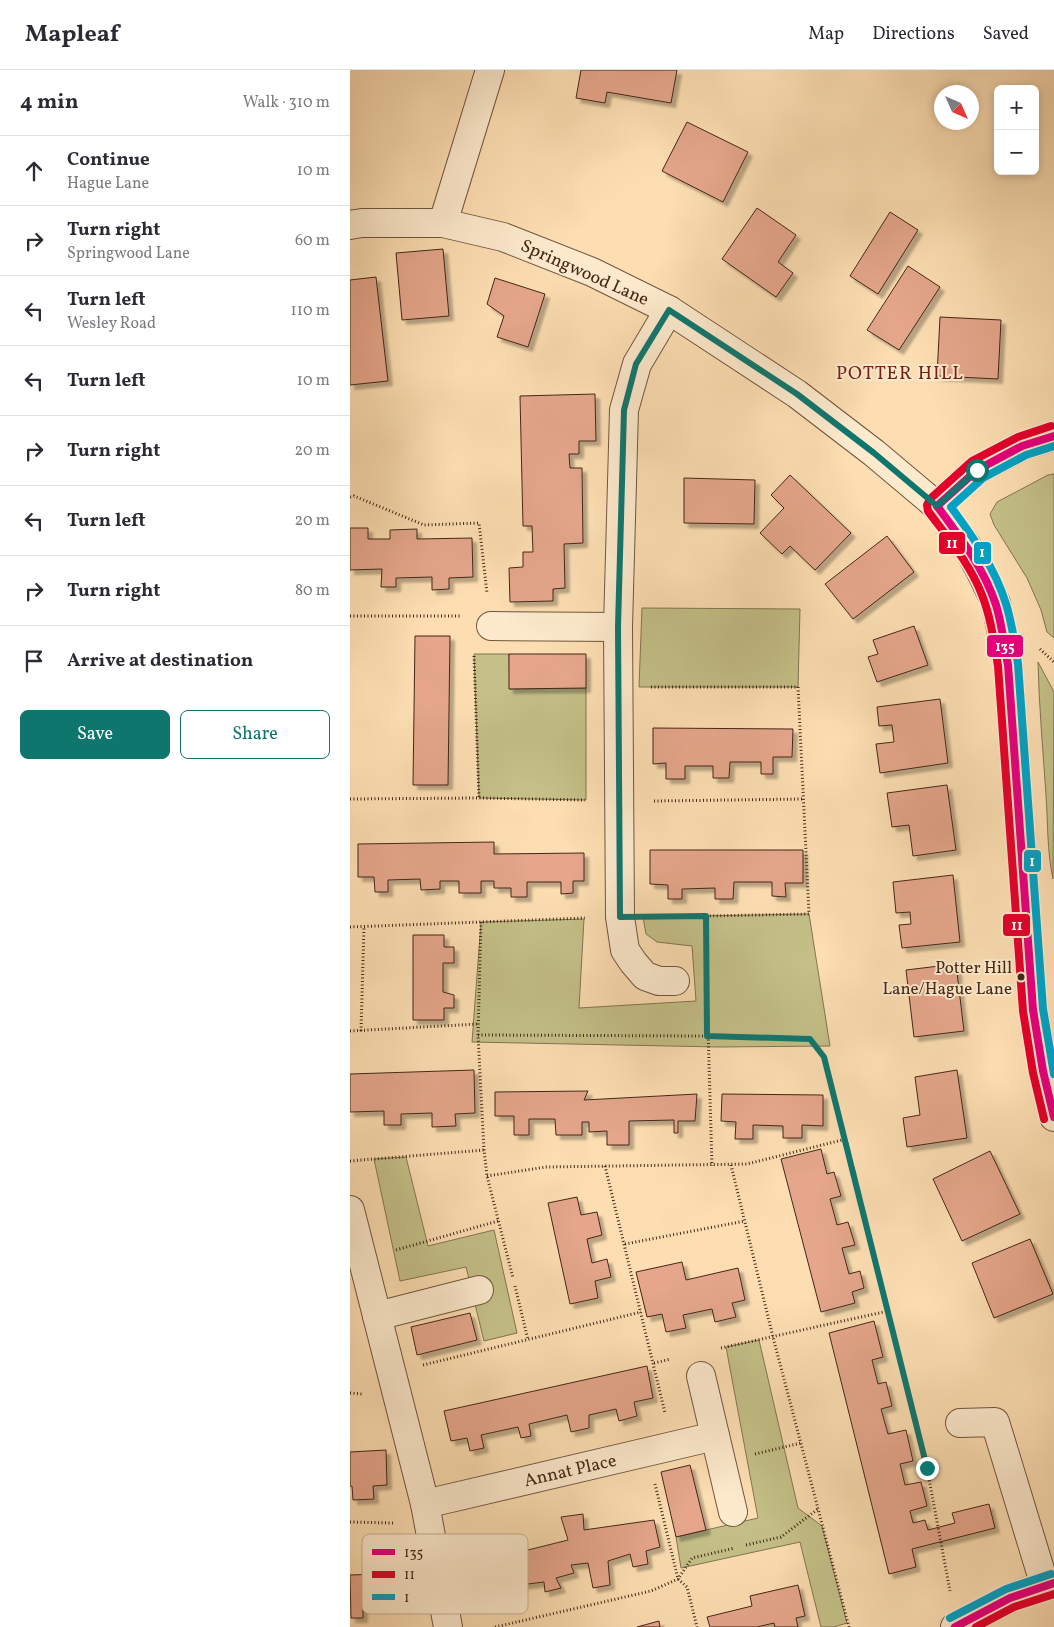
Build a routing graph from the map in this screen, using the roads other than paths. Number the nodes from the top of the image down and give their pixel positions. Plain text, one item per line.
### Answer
1 (490, 70) edge
2 (444, 223) junction
3 (350, 225) edge
4 (669, 310) junction
5 (1054, 436) edge
6 (937, 506) junction
7 (491, 626) road end
8 (618, 627) junction
9 (676, 981) dead end
10 (1054, 1117) edge
11 (350, 1210) edge
12 (479, 1290) dead end
13 (378, 1316) junction
14 (701, 1376) dead end
15 (960, 1423) dead end
16 (718, 1449) junction
17 (733, 1512) dead end
18 (427, 1513) junction
19 (431, 1534) edge
20 (1049, 1584) edge
21 (446, 1614) edge
22 (956, 1626) edge
23 (448, 1627) edge

1 - 2 street
2 - 3 street, Springwood Lane
2 - 4 street, Springwood Lane
4 - 6 street, Springwood Lane
4 - 8 street
5 - 6 street
6 - 10 street, Springwood Lane
7 - 8 street
8 - 9 street
11 - 13 street
12 - 13 street
13 - 18 street
14 - 16 street
15 - 20 street
16 - 17 street
16 - 18 street, Annat Place
18 - 19 street
20 - 22 street
21 - 23 street

